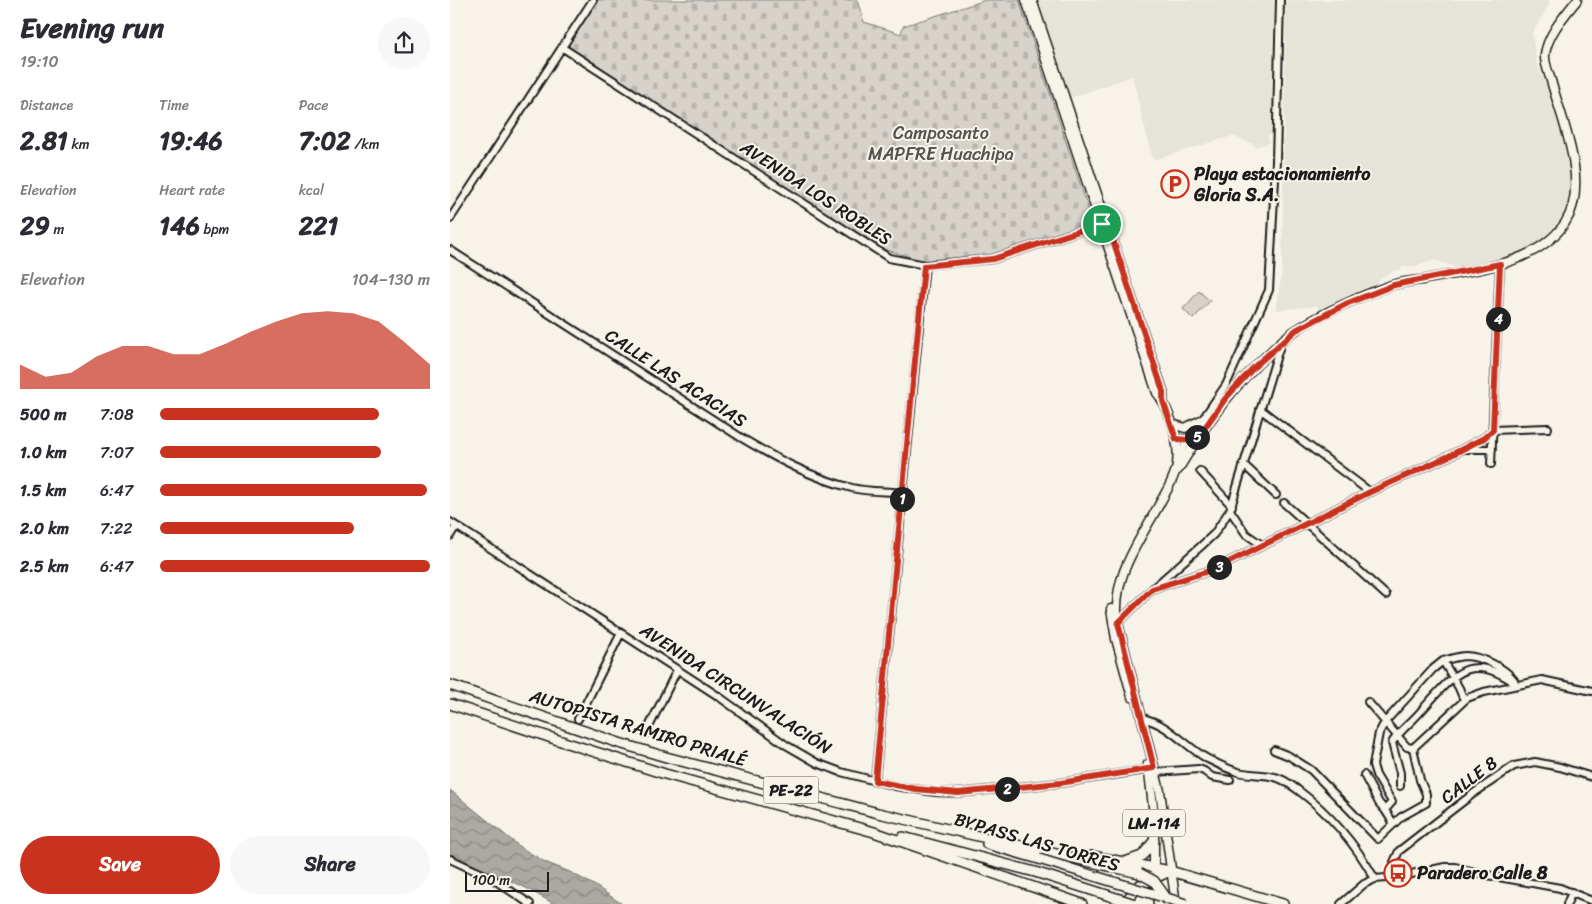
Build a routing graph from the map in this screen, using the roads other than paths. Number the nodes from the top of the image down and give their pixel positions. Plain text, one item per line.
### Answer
1 (593, 0) edge
2 (1026, 0) edge
3 (1032, 0) edge
4 (1280, 0) edge
5 (1577, 0) edge
6 (563, 48) junction
7 (450, 219) edge
8 (1104, 223) junction
9 (450, 250) edge
10 (1500, 264) junction
11 (924, 266) junction
12 (1282, 341) junction
13 (1260, 409) junction
14 (1201, 420) junction
15 (1172, 424) junction
16 (1548, 428) dead end
17 (1493, 430) junction
18 (1199, 436) junction
19 (1176, 439) junction
20 (1188, 440) junction
21 (1463, 449) junction
22 (1492, 449) junction
23 (1177, 460) junction
24 (1243, 464) junction
25 (1491, 464) dead end
26 (1200, 471) dead end
27 (1173, 480) junction
28 (1370, 492) junction
29 (903, 493) junction
30 (1276, 495) dead end
31 (1284, 503) dead end
32 (1231, 508) junction
33 (453, 524) edge
34 (1306, 524) junction
35 (450, 536) edge
36 (1262, 545) junction
37 (1152, 589) junction
38 (1386, 595) dead end
39 (1118, 623) junction
40 (621, 633) junction
41 (1442, 661) junction
42 (677, 670) junction
43 (1452, 677) junction
44 (450, 685) edge
45 (1518, 685) junction
46 (1592, 691) edge
47 (1464, 700) junction
48 (1368, 702) dead end
49 (450, 704) edge
50 (1142, 718) junction
51 (578, 719) dead end
52 (1385, 722) junction
53 (646, 733) dead end
54 (1398, 736) junction
55 (1413, 748) junction
56 (1274, 750) dead end
57 (1153, 770) junction
58 (1364, 775) dead end
59 (1592, 777) edge
60 (1230, 780) dead end
61 (875, 781) junction
62 (1400, 786) dead end
63 (1385, 810) junction
64 (878, 813) junction
65 (1394, 824) junction
66 (874, 832) junction
67 (969, 834) junction
68 (1154, 841) junction
69 (450, 858) edge
70 (1127, 861) junction
71 (1154, 867) junction
72 (1170, 870) junction
73 (1397, 877) junction
74 (1154, 878) junction
75 (1375, 879) junction
76 (1572, 892) junction
77 (1592, 901) edge
78 (530, 904) edge
79 (1082, 904) edge
80 (1123, 904) edge
81 (1135, 904) edge
82 (1158, 904) edge
83 (1169, 904) edge
84 (1176, 904) edge
85 (1186, 904) edge
86 (1283, 904) edge
87 (1341, 904) edge
88 (1567, 904) edge

1 - 6 street
2 - 8 main road
3 - 8 main road
4 - 14 street
5 - 10 main road, LM-114
6 - 7 street
6 - 11 street, AVENIDA LOS ROBLES
8 - 11 street, AVENIDA LOS ROBLES
8 - 15 main road
9 - 29 street, CALLE LAS ACACIAS
10 - 12 main road, LM-114
10 - 17 street
11 - 29 street
12 - 13 street
12 - 18 main road, LM-114
13 - 24 street
13 - 28 street
14 - 15 main road
14 - 20 street
15 - 19 main road
16 - 17 street
17 - 21 street
17 - 22 street
18 - 20 main road
18 - 27 main road, LM-114
19 - 20 main road
19 - 23 main road
20 - 23 street
21 - 22 street
21 - 28 street
22 - 25 street
23 - 27 main road, LM-114
23 - 57 main road, LM-114
24 - 30 street
24 - 32 street
26 - 32 street
27 - 39 main road, LM-114
28 - 34 street
29 - 61 street
31 - 34 street
32 - 36 street
32 - 37 street
33 - 35 street
33 - 40 street, AVENIDA CIRCUNVALACIÓN
34 - 36 street
34 - 38 street
36 - 37 street
37 - 39 street
39 - 50 main road, LM-114
40 - 42 street, AVENIDA CIRCUNVALACIÓN
40 - 51 street
41 - 43 street
41 - 45 street
41 - 52 street
42 - 53 street
42 - 61 street, AVENIDA CIRCUNVALACIÓN
43 - 45 street
43 - 47 street
43 - 54 street
44 - 64 highway, AUTOPISTA RAMIRO PRIALÉ / PE-22
45 - 46 street
45 - 47 street
47 - 55 street
48 - 52 street
49 - 66 highway, AUTOPISTA RAMIRO PRIALÉ / PE-22
50 - 57 main road, LM-114
50 - 75 street
52 - 54 street
52 - 63 street
54 - 55 street
54 - 62 street
55 - 65 street
56 - 65 street
57 - 60 street, AVENIDA CIRCUNVALACIÓN
57 - 61 street, AVENIDA CIRCUNVALACIÓN
57 - 68 main road, LM-114
57 - 72 main road, LM-114
58 - 63 street
59 - 73 street, CALLE 8
63 - 65 street
64 - 67 highway, AUTOPISTA RAMIRO PRIALÉ / PE-22
64 - 85 highway, BYPASS LAS TORRES, bridge
66 - 79 highway, AUTOPISTA RAMIRO PRIALÉ / PE-22
66 - 81 highway, BYPASS LAS TORRES, bridge
67 - 70 highway
67 - 83 highway, AUTOPISTA RAMIRO PRIALÉ / PE-22, bridge
68 - 70 highway
68 - 71 main road, LM-114
69 - 78 street
70 - 71 highway
71 - 72 highway
71 - 74 main road, LM-114
72 - 74 highway
72 - 84 main road, LM-114
72 - 86 highway
73 - 75 street
73 - 76 street
74 - 80 highway
74 - 82 main road, LM-114
75 - 87 street
76 - 77 street
76 - 88 street

